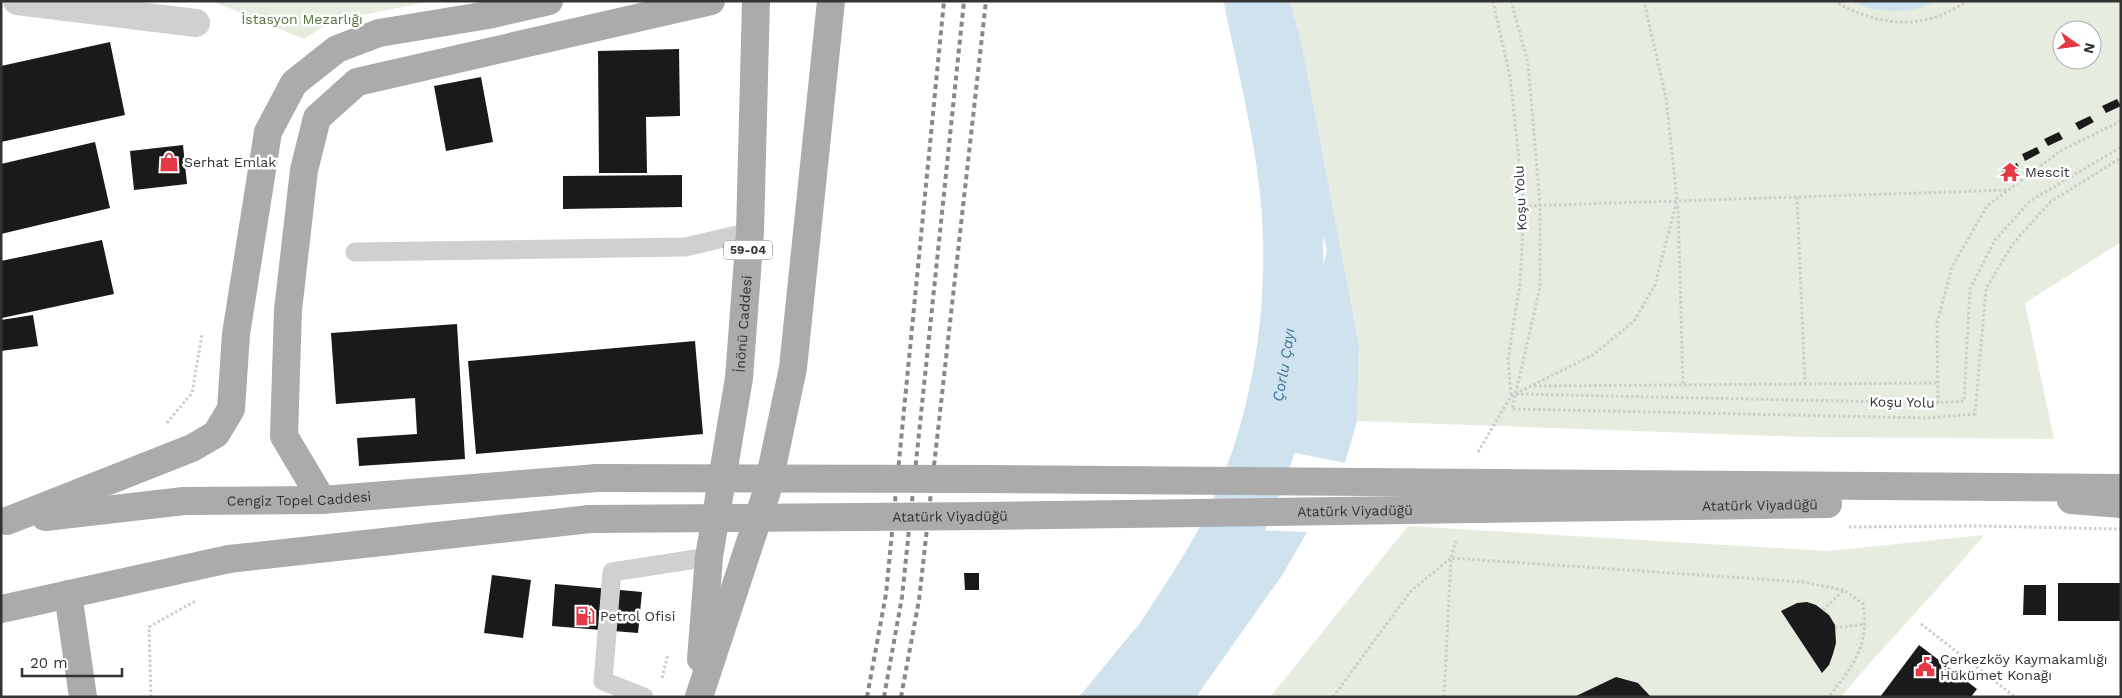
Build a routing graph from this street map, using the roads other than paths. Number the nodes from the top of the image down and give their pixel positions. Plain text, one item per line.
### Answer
1 (17, 1) edge
2 (549, 1) edge
3 (711, 1) edge
4 (756, 1) edge
5 (831, 1) edge
6 (115, 7) edge
7 (196, 23) dead end
8 (750, 232) junction
9 (356, 252) dead end
10 (597, 478) joint
11 (2121, 488) edge
12 (322, 500) junction
13 (2121, 504) edge
14 (4, 522) edge
15 (709, 557) junction
16 (68, 594) junction
17 (1, 609) edge
18 (83, 697) edge
19 (644, 697) edge
20 (698, 697) edge

1 - 6 street
2 - 14 main road
3 - 12 main road
4 - 8 main road, İnönü Caddesi / 59-04
5 - 20 main road, 59-04
6 - 7 street
8 - 9 lane
8 - 15 main road, İnönü Caddesi / 59-04
10 - 11 main road, Atatürk Viyadüğü, bridge
10 - 12 main road, Cengiz Topel Caddesi
12 - 14 main road, Cengiz Topel Caddesi
13 - 16 main road, Atatürk Viyadüğü, bridge
15 - 19 lane
15 - 20 main road, 59-04
16 - 17 main road
16 - 18 main road

